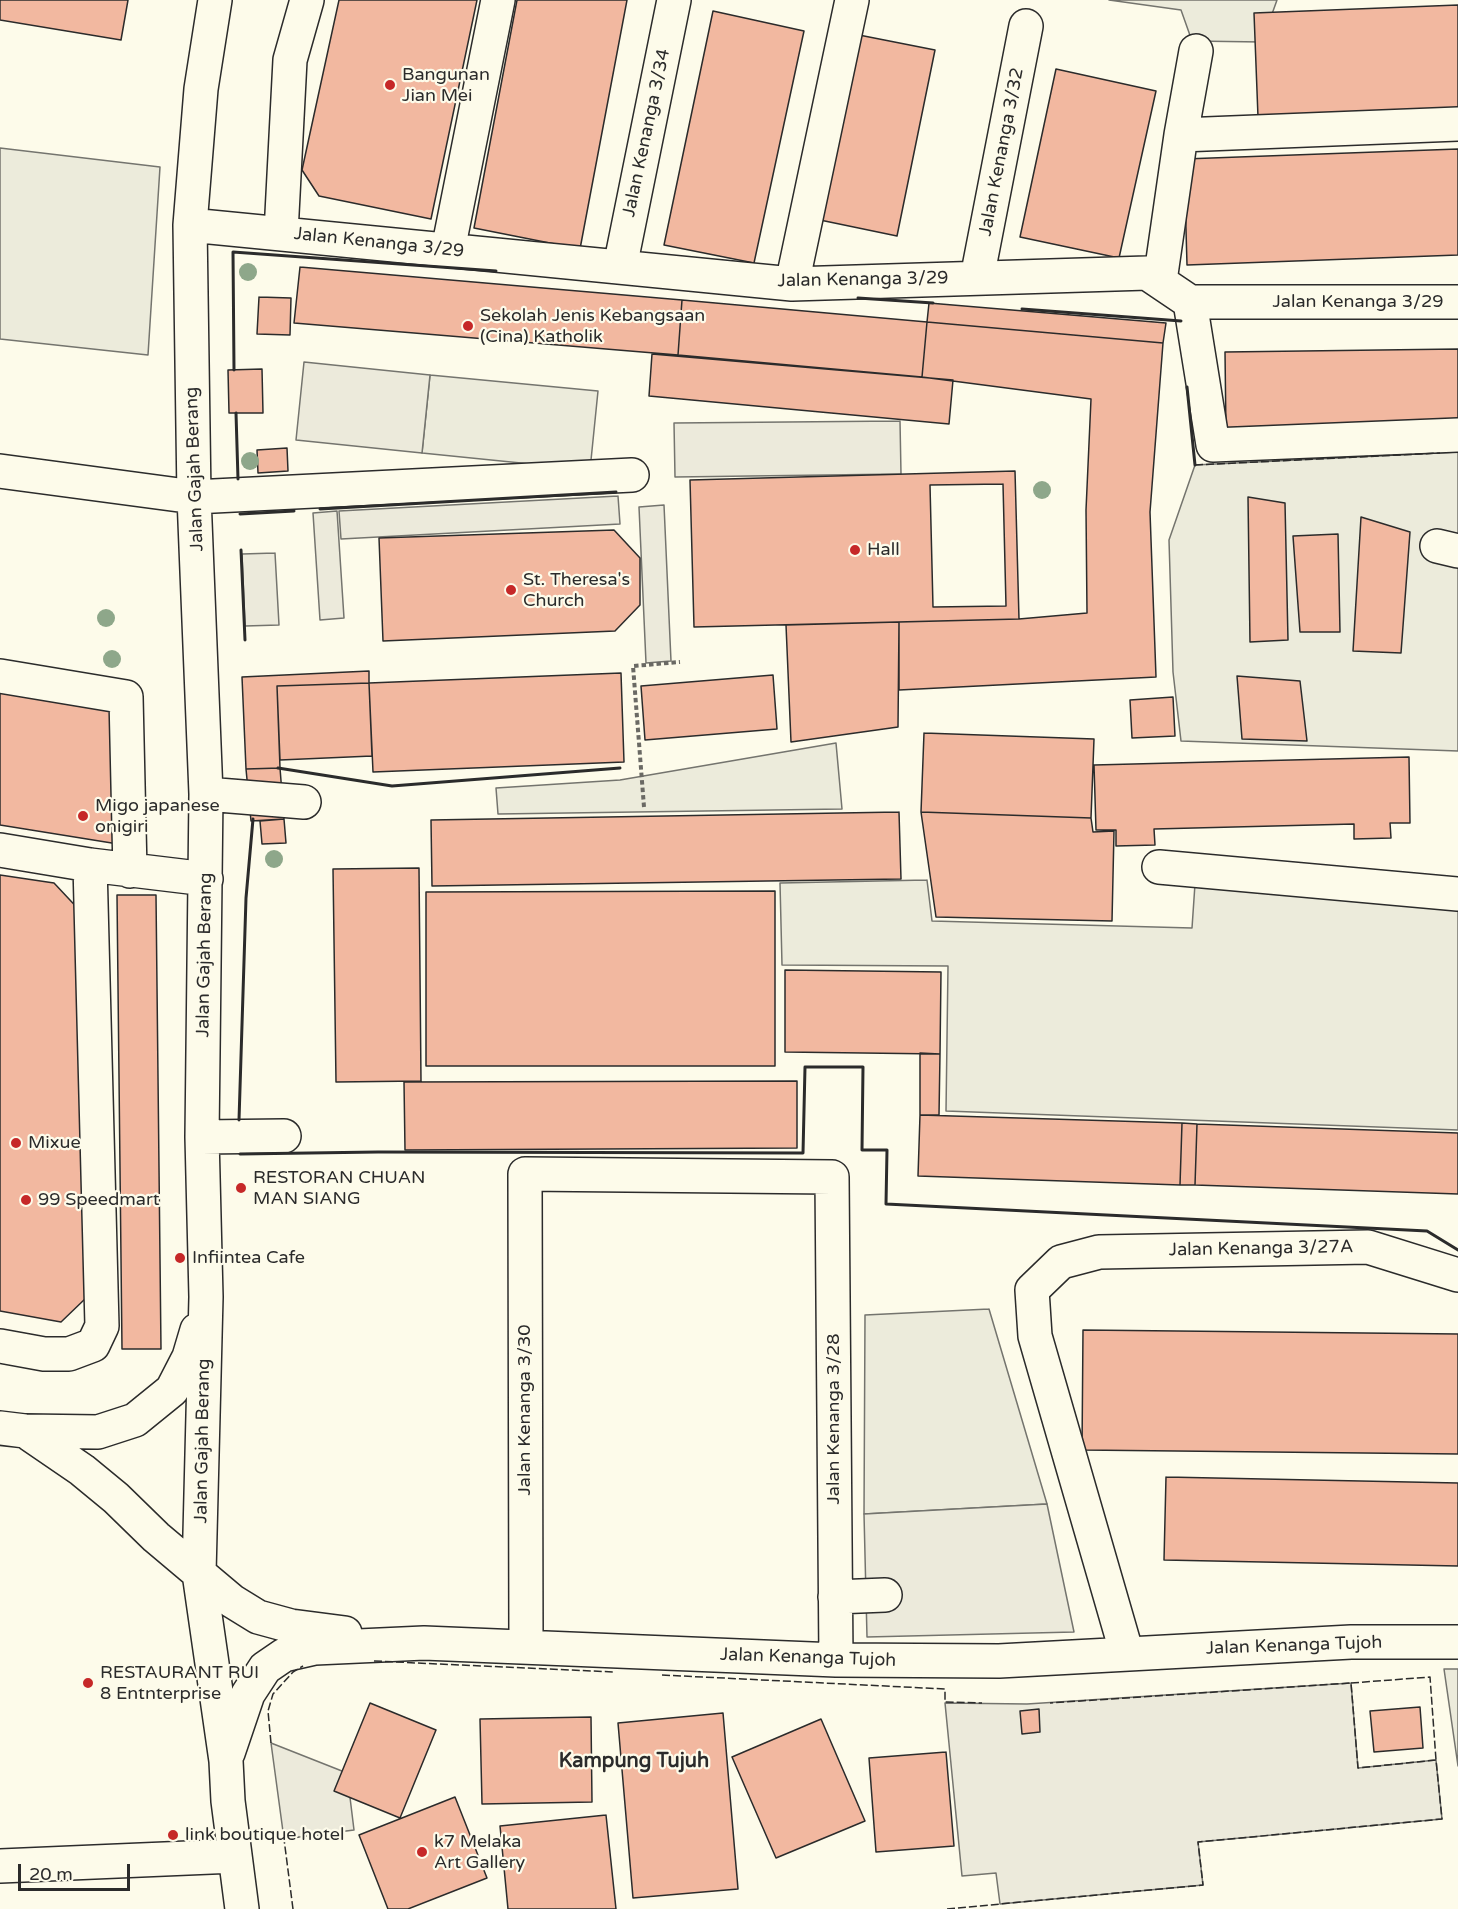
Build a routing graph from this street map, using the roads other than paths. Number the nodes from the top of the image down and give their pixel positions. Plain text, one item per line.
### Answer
1 (215, 0) edge
2 (307, 0) edge
3 (498, 0) edge
4 (674, 0) edge
5 (852, 0) edge
6 (1026, 26) dead end
7 (1196, 51) dead end
8 (1458, 124) edge
9 (1181, 135) junction
10 (190, 225) junction
11 (281, 233) junction
12 (448, 250) junction
13 (620, 267) junction
14 (977, 278) junction
15 (1160, 281) junction
16 (792, 284) junction
17 (1190, 302) junction
18 (1458, 302) edge
19 (1458, 435) edge
20 (0, 471) edge
21 (632, 475) dead end
22 (194, 497) junction
23 (0, 676) edge
24 (206, 794) junction
25 (304, 802) dead end
26 (0, 850) edge
27 (90, 865) junction
28 (1158, 867) dead end
29 (130, 871) junction
30 (206, 879) junction
31 (1458, 894) edge
32 (284, 1136) dead end
33 (202, 1137) junction
34 (525, 1174) joint
35 (1458, 1275) edge
36 (206, 1297) junction
37 (0, 1346) edge
38 (12, 1430) edge
39 (199, 1573) junction
40 (885, 1595) dead end
41 (835, 1597) junction
42 (1458, 1642) edge
43 (424, 1643) junction
44 (526, 1647) junction
45 (1127, 1654) junction
46 (836, 1660) junction
47 (226, 1761) junction
48 (235, 1856) junction
49 (0, 1866) edge
50 (242, 1909) edge

1 - 10 street, Jalan Gajah Berang
2 - 11 street
3 - 12 street
4 - 13 street, Jalan Kenanga 3/34
5 - 16 street
6 - 14 street, Jalan Kenanga 3/32
7 - 9 street
8 - 9 street
9 - 15 street
10 - 11 street, Jalan Kenanga 3/29
10 - 22 street, Jalan Gajah Berang
11 - 12 street, Jalan Kenanga 3/29
12 - 13 street, Jalan Kenanga 3/29
13 - 16 street, Jalan Kenanga 3/29
14 - 15 street, Jalan Kenanga 3/29
14 - 16 street, Jalan Kenanga 3/29
15 - 17 street, Jalan Kenanga 3/29
17 - 18 street, Jalan Kenanga 3/29
17 - 19 street
20 - 22 street
21 - 22 street
22 - 24 street, Jalan Gajah Berang
23 - 29 street
24 - 25 street
24 - 30 street, Jalan Gajah Berang
26 - 27 street
27 - 29 street
27 - 37 street
28 - 31 street
29 - 30 street
30 - 33 street, Jalan Gajah Berang
32 - 33 street
33 - 36 street, Jalan Gajah Berang
34 - 41 street, Jalan Kenanga 3/28
34 - 44 street, Jalan Kenanga 3/30
35 - 45 street, Jalan Kenanga 3/27A
36 - 38 street
36 - 39 street, Jalan Gajah Berang
38 - 39 street
39 - 43 street
39 - 47 street, Jalan Gajah Berang
40 - 41 street
41 - 46 street, Jalan Kenanga 3/28
42 - 45 street, Jalan Kenanga Tujoh
43 - 44 street, Jalan Kenanga Tujoh
43 - 47 street, Jalan Kenanga Tujoh
44 - 46 street, Jalan Kenanga Tujoh
45 - 46 street, Jalan Kenanga Tujoh
47 - 48 street, Jalan Gajah Berang
48 - 49 street
48 - 50 street, Jalan Gajah Berang

